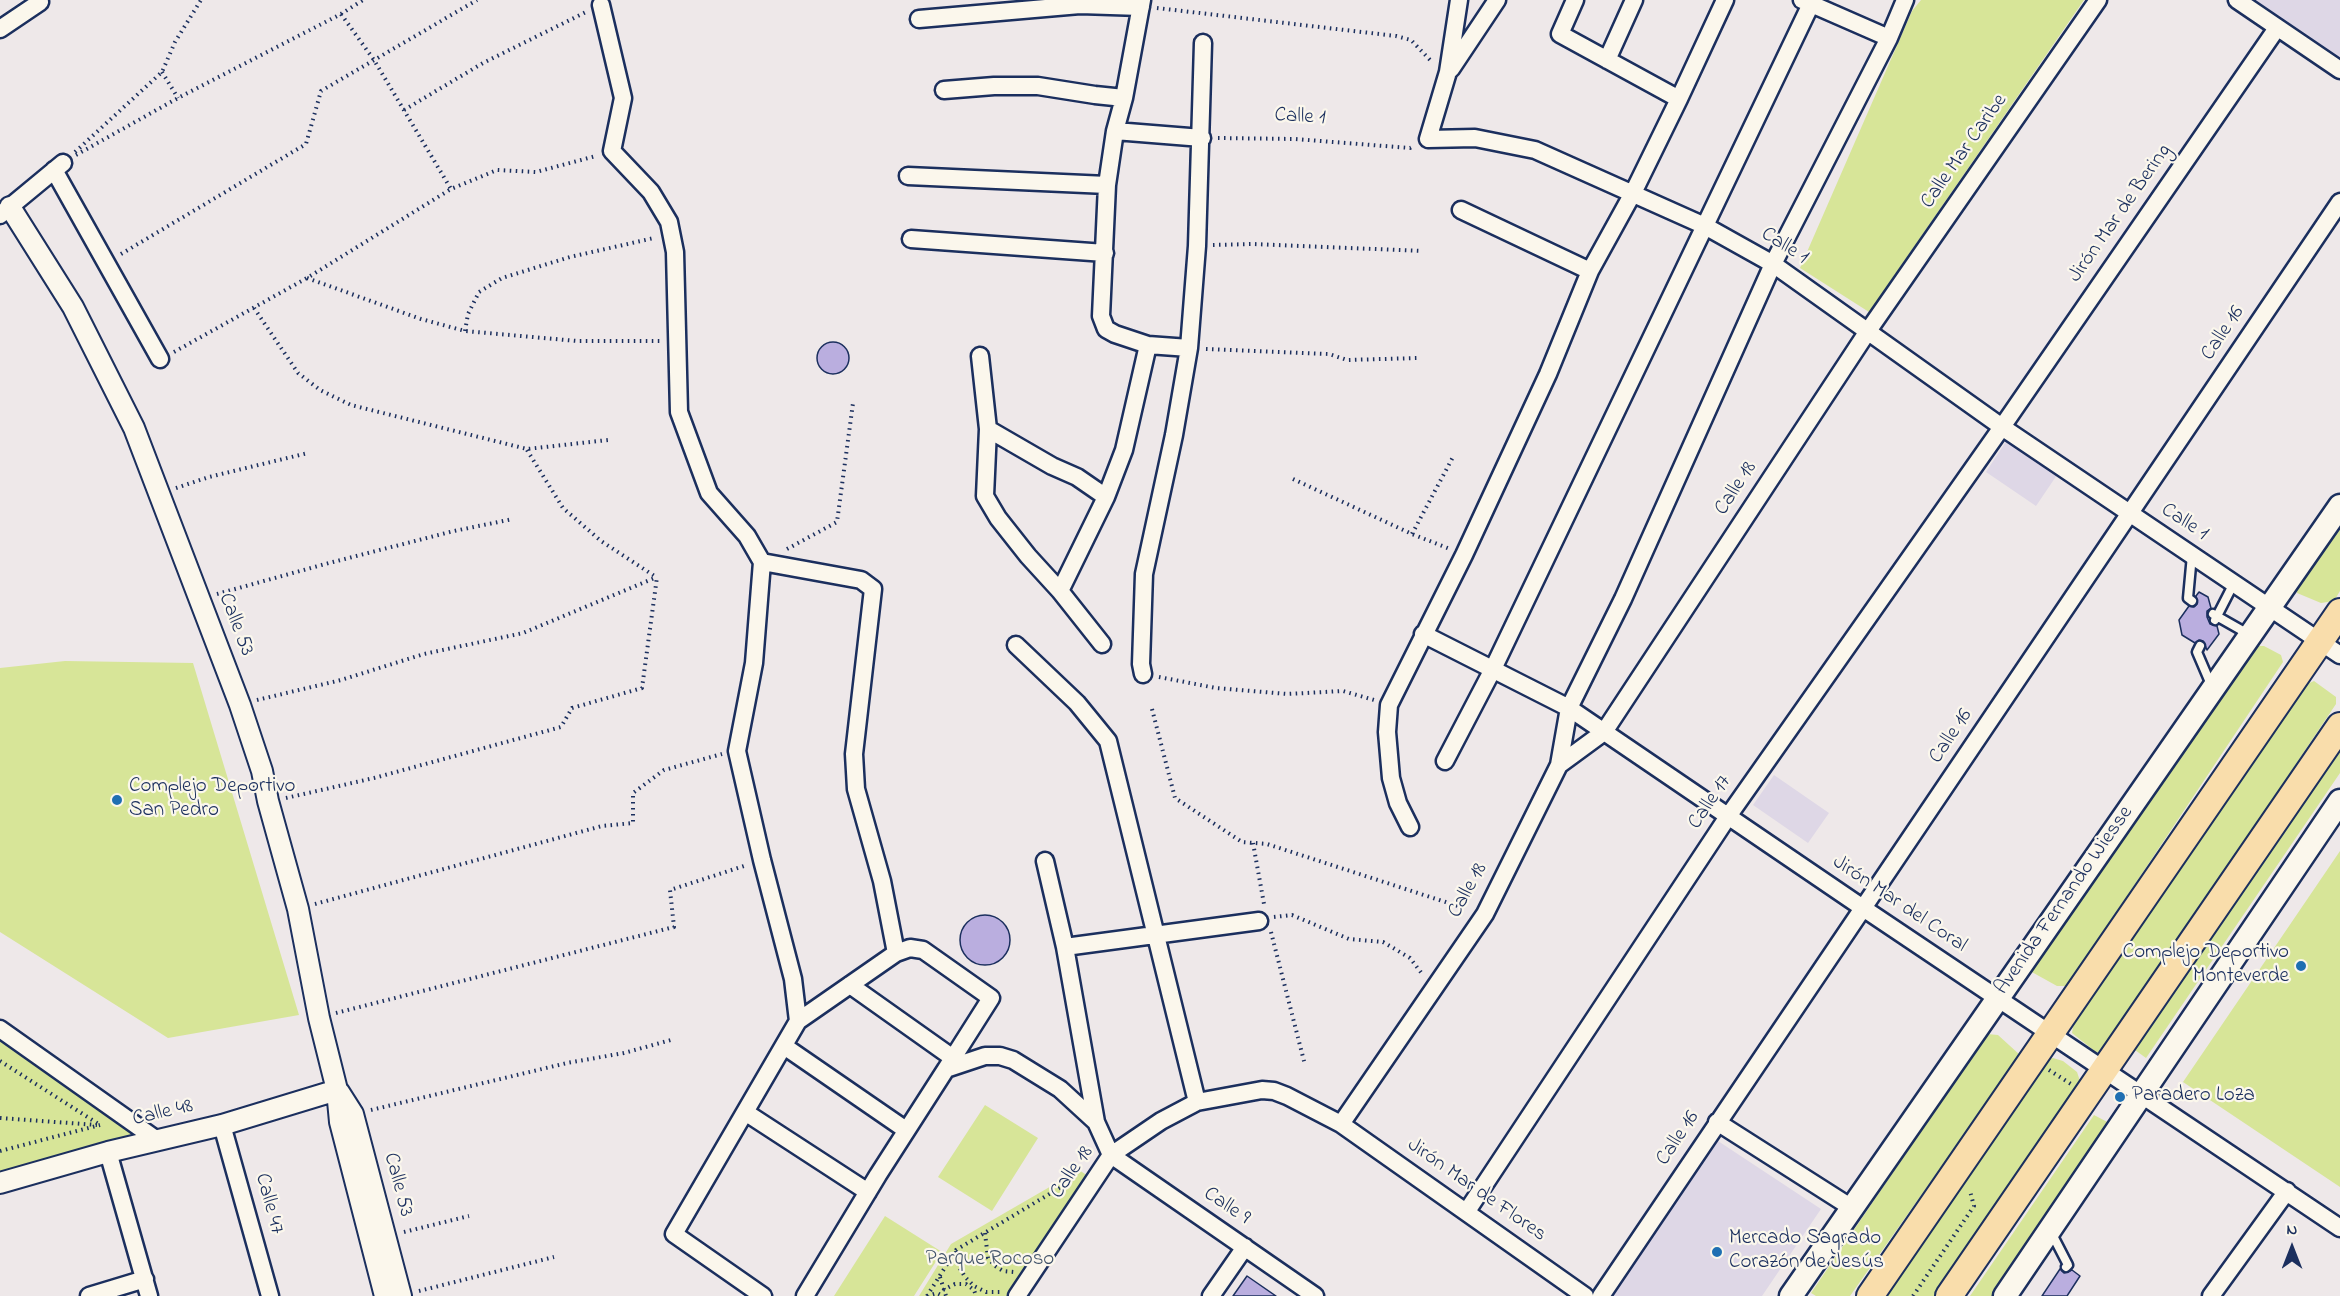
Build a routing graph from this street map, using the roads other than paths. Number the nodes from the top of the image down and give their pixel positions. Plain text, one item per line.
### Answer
1 (1459, 0) edge
2 (1497, 0) edge
3 (1575, 0) edge
4 (1634, 0) edge
5 (1725, 0) edge
6 (1905, 0) edge
7 (2098, 0) edge
8 (2237, 0) edge
9 (40, 2) dead end
10 (1806, 2) edge
11 (1142, 3) edge
12 (600, 5) road end
13 (985, 7) edge
14 (919, 19) dead end
15 (2277, 28) junction
16 (0, 29) edge
17 (1889, 38) junction
18 (1203, 44) dead end
19 (1607, 60) junction
20 (2340, 70) edge
21 (1448, 72) junction
22 (944, 90) dead end
23 (1124, 98) junction
24 (1679, 99) junction
25 (1115, 130) junction
26 (1202, 138) junction
27 (908, 176) dead end
28 (1107, 185) junction
29 (1633, 193) junction
30 (2340, 202) edge
31 (1461, 210) dead end
32 (5, 211) edge
33 (1705, 226) junction
34 (911, 239) dead end
35 (1105, 253) junction
36 (1773, 264) junction
37 (1590, 271) junction
38 (1868, 331) junction
39 (1148, 345) junction
40 (1189, 348) junction
41 (980, 356) dead end
42 (160, 359) road end
43 (2002, 427) junction
44 (988, 429) junction
45 (1106, 497) junction
46 (2340, 506) edge
47 (2130, 515) junction
48 (2192, 555) junction
49 (762, 562) junction
50 (2234, 583) junction
51 (1060, 591) junction
52 (2192, 601) dead end
53 (2270, 606) junction
54 (2340, 612) edge
55 (1423, 634) junction
56 (2251, 635) junction
57 (2319, 640) junction
58 (1102, 644) dead end
59 (1016, 645) dead end
60 (2200, 646) dead end
61 (2340, 655) edge
62 (1492, 671) junction
63 (1143, 674) road end
64 (2213, 688) junction
65 (1569, 708) junction
66 (2340, 726) edge
67 (1604, 732) junction
68 (1445, 761) dead end
69 (1559, 765) junction
70 (2340, 801) edge
71 (1729, 815) junction
72 (1410, 827) dead end
73 (1045, 861) dead end
74 (1863, 908) junction
75 (1265, 918) road end
76 (1154, 934) junction
77 (1065, 947) junction
78 (896, 953) junction
79 (850, 985) junction
80 (1997, 998) junction
81 (798, 1021) junction
82 (0, 1029) edge
83 (2051, 1034) junction
84 (784, 1046) junction
85 (949, 1064) junction
86 (2104, 1069) junction
87 (337, 1090) junction
88 (2141, 1093) junction
89 (1197, 1102) junction
90 (745, 1112) junction
91 (1096, 1122) junction
92 (1717, 1122) junction
93 (1341, 1124) junction
94 (222, 1125) junction
95 (906, 1130) junction
96 (157, 1140) junction
97 (108, 1152) junction
98 (1111, 1155) junction
99 (0, 1183) edge
100 (2287, 1191) junction
101 (868, 1192) junction
102 (1852, 1208) junction
103 (1467, 1211) junction
104 (2340, 1228) edge
105 (2050, 1230) junction
106 (1245, 1247) junction
107 (2066, 1267) dead end
108 (147, 1288) edge
109 (1013, 1289) edge
110 (89, 1296) edge
111 (270, 1296) edge
112 (385, 1296) edge
113 (401, 1296) edge
114 (763, 1296) edge
115 (805, 1296) edge
116 (1211, 1296) edge
117 (1315, 1296) edge
118 (1585, 1296) edge
119 (1601, 1296) edge
120 (1791, 1296) edge
121 (1870, 1296) edge
122 (1949, 1296) edge
123 (2005, 1296) edge
124 (2211, 1296) edge

1 - 21 street
2 - 21 street
3 - 19 street
4 - 19 street
5 - 24 street
6 - 17 street
7 - 38 street, Calle Mar Caribe
8 - 15 street
9 - 16 street
10 - 17 street
10 - 33 street
11 - 13 street
11 - 23 street
12 - 49 street
13 - 14 street
15 - 20 street
15 - 43 street, Jirón Mar de Bering
17 - 36 street
18 - 26 street
19 - 24 street
21 - 29 street, Calle 1
22 - 23 street
23 - 25 street
24 - 29 street
25 - 26 street
25 - 28 street
26 - 40 street
27 - 28 street
28 - 35 street
29 - 33 street, Calle 1
29 - 37 street
30 - 47 street, Calle 16
31 - 37 street
32 - 42 street
32 - 87 street, Calle 53
33 - 36 street, Calle 1
33 - 62 street
34 - 35 street
35 - 39 street
36 - 38 street, Calle 1
36 - 65 street
37 - 55 street
38 - 43 street, Calle 1
38 - 67 street, Calle 18
39 - 40 street
39 - 45 street
40 - 63 street
41 - 44 street
43 - 47 street, Calle 1
43 - 71 street, Calle 17
44 - 45 street
44 - 51 street
45 - 51 street
46 - 53 main road, Avenida Fernando Wiesse
47 - 48 street, Calle 1
47 - 74 street, Calle 16
48 - 50 street, Calle 1
48 - 52 lane
49 - 78 street
49 - 81 street
50 - 53 street, Calle 1
50 - 56 lane
51 - 58 street
53 - 56 main road, Avenida Fernando Wiesse
53 - 57 street, Calle 1
54 - 57 main road
55 - 62 street, Jirón Mar del Coral
55 - 72 street
56 - 64 main road, Avenida Fernando Wiesse
57 - 61 street, Calle 1
57 - 83 main road
59 - 76 street
60 - 64 lane
62 - 65 street, Jirón Mar del Coral
62 - 68 street
64 - 80 main road, Avenida Fernando Wiesse
65 - 67 street, Jirón Mar del Coral
65 - 69 street
66 - 86 main road
67 - 69 street, Calle 18
67 - 71 street, Jirón Mar del Coral
69 - 93 street, Calle 18
70 - 88 main road
71 - 74 street, Jirón Mar del Coral
71 - 103 street, Calle 17
73 - 77 street
74 - 80 street, Jirón Mar del Coral
74 - 92 street, Calle 16
75 - 76 street
76 - 77 street
76 - 89 street
77 - 91 street
78 - 79 street
78 - 85 street
79 - 81 street
79 - 85 street
80 - 83 street, Jirón Mar del Coral
80 - 102 main road, Avenida Fernando Wiesse
81 - 84 street
82 - 96 street
83 - 86 street, Jirón Mar del Coral
83 - 121 main road
84 - 90 street
84 - 95 street
85 - 91 street
85 - 95 street
86 - 88 street, Jirón Mar del Coral
86 - 122 main road
87 - 94 street, Calle 48
87 - 112 street, Calle 53
87 - 113 street, Calle 53
88 - 100 street, Jirón Mar del Coral
88 - 105 main road
89 - 93 street, Calle 18
89 - 98 street, Calle 18
90 - 101 street
90 - 114 street
91 - 98 street
92 - 102 street
92 - 119 street, Calle 16
93 - 103 street, Jirón Mar de Flores
94 - 96 street, Calle 48
94 - 111 street, Calle 47
95 - 101 street
96 - 97 street, Calle 48
97 - 99 street, Calle 48
97 - 108 street
98 - 106 street, Calle 9
98 - 109 street, Calle 18
100 - 104 street, Jirón Mar del Coral
100 - 124 street
101 - 115 street
102 - 120 main road, Avenida Fernando Wiesse
103 - 118 street, Jirón Mar de Flores
105 - 107 lane
105 - 123 main road
106 - 116 street
106 - 117 street, Calle 9
108 - 110 street

